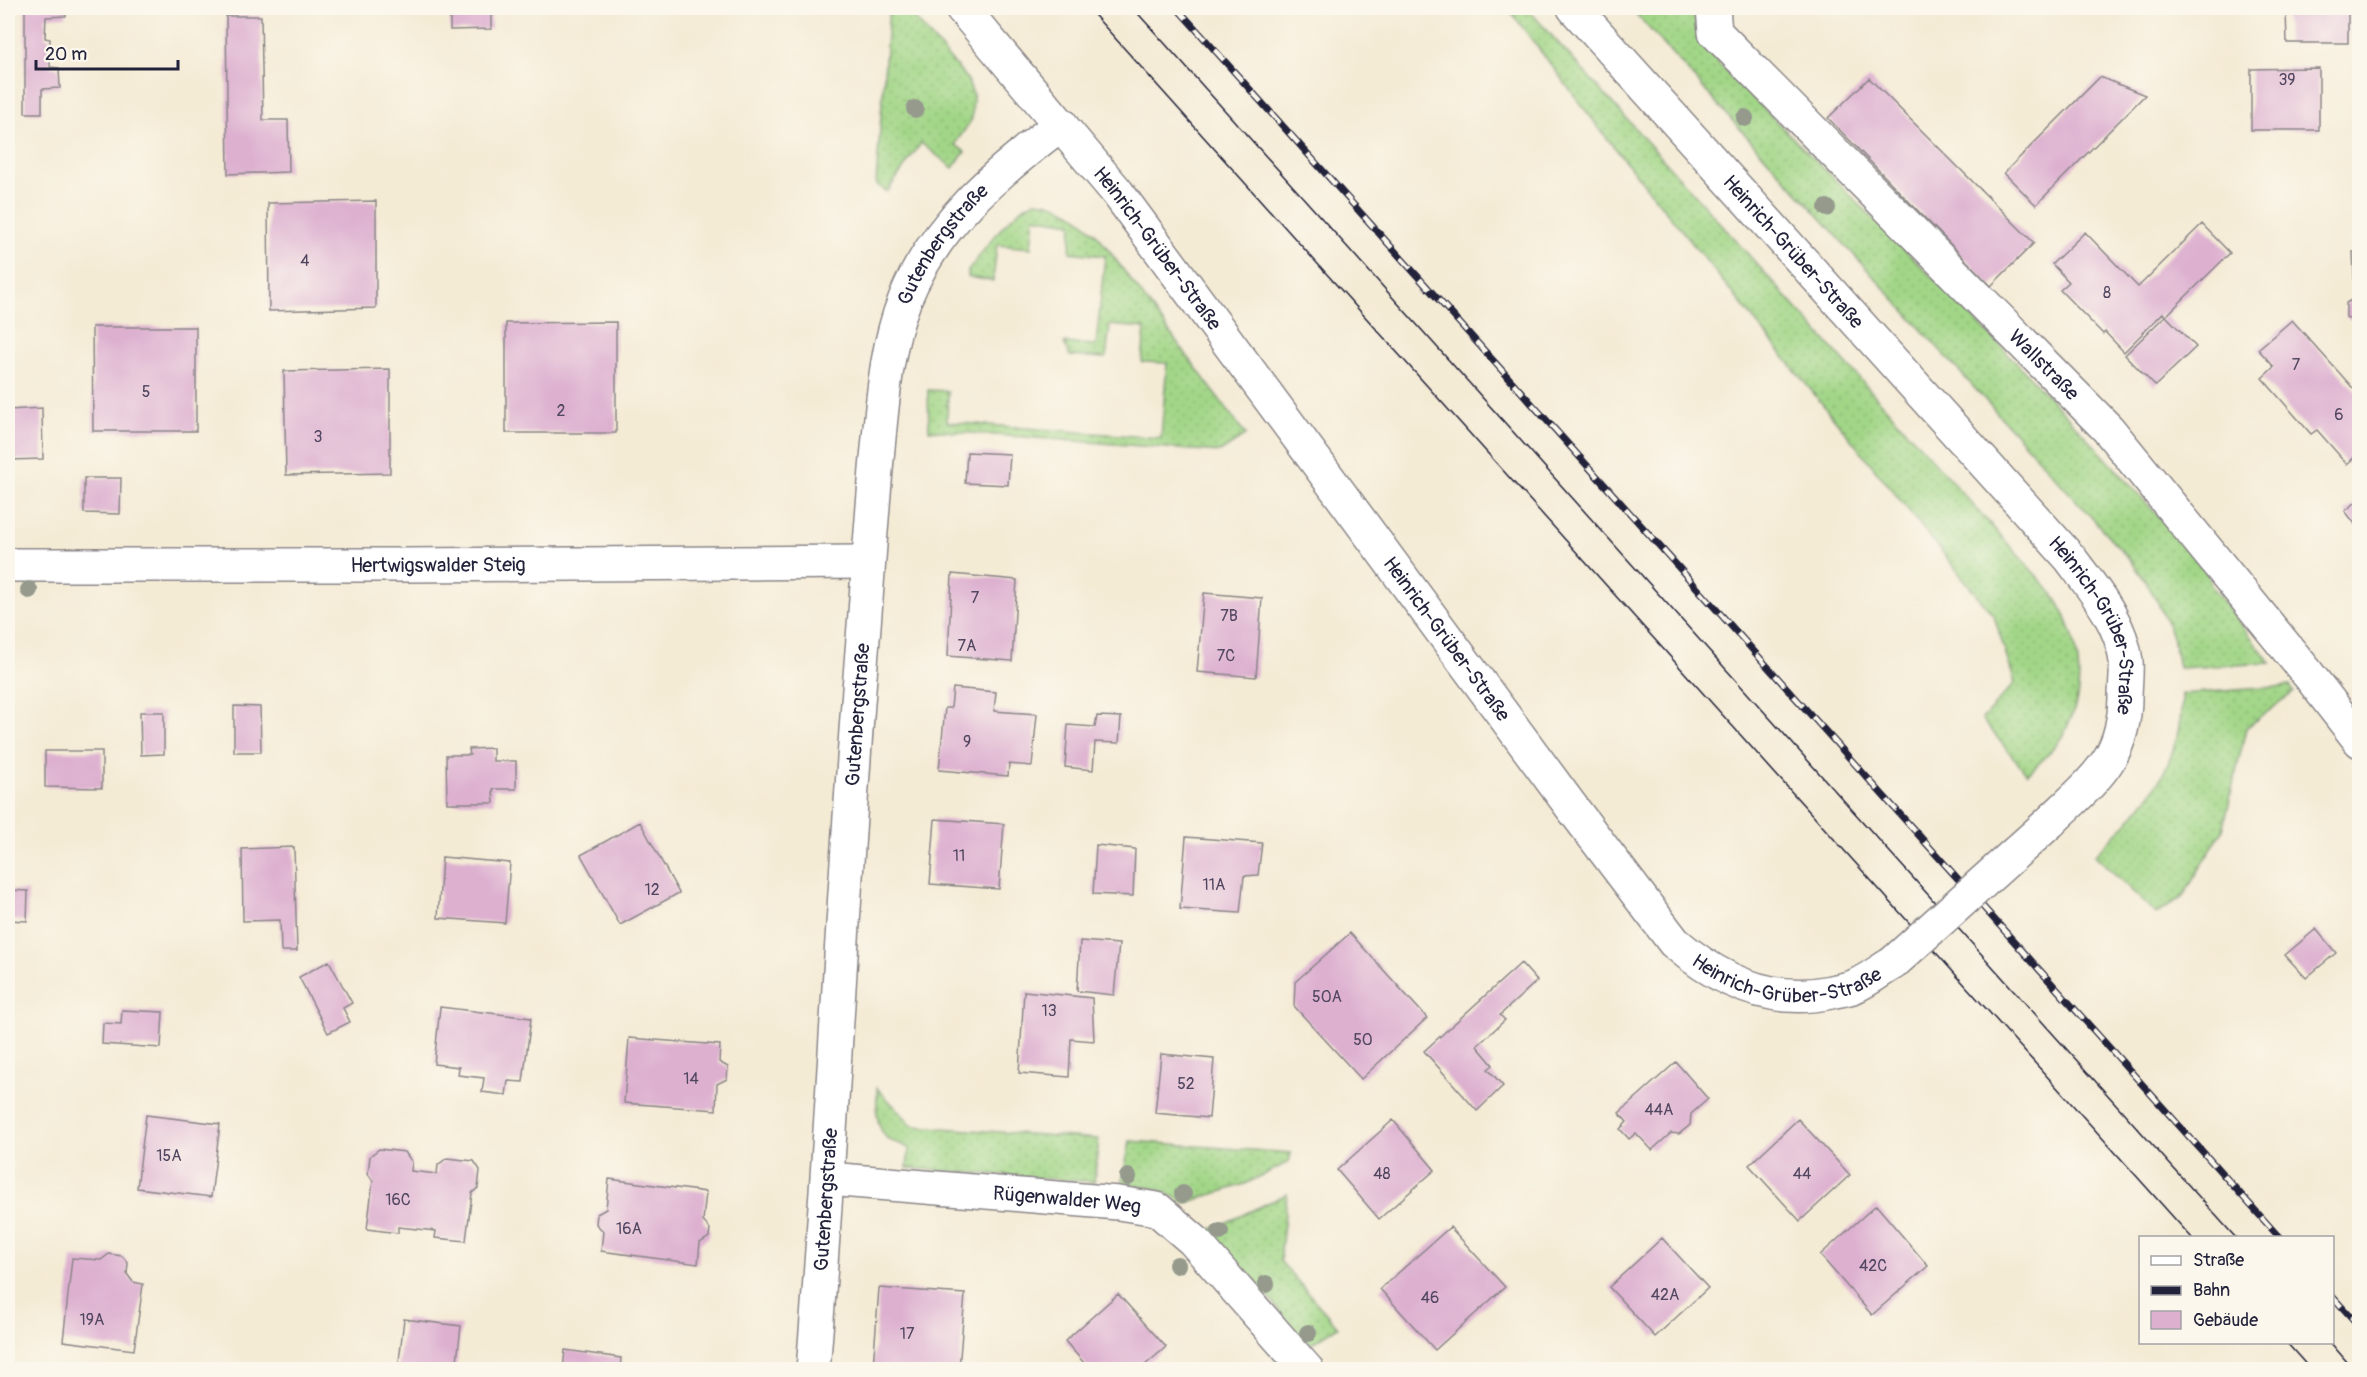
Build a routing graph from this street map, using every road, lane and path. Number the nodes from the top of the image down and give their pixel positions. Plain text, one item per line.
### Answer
1 (962, 8) edge
2 (1574, 8) edge
3 (1713, 8) edge
4 (1061, 124) junction
5 (868, 562) junction
6 (8, 565) edge
7 (2360, 741) edge
8 (828, 1179) junction
9 (813, 1370) edge
10 (1308, 1370) edge

1 - 4 street, Heinrich-Grüber-Straße
2 - 4 street, Heinrich-Grüber-Straße, bridge
3 - 7 street, Wallstraße
4 - 5 street, Gutenbergstraße
5 - 6 street, Hertwigswalder Steig
5 - 8 street, Gutenbergstraße
8 - 9 street, Gutenbergstraße
8 - 10 street, Rügenwalder Weg

